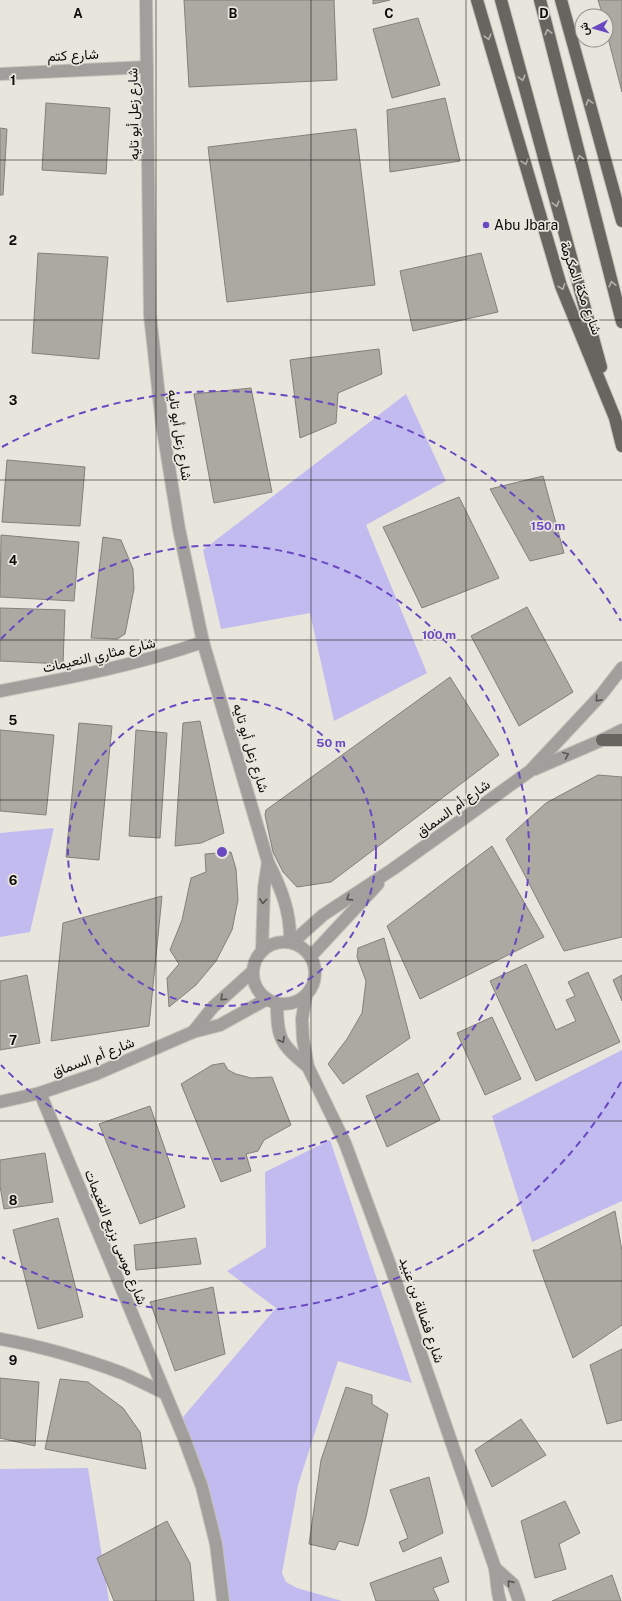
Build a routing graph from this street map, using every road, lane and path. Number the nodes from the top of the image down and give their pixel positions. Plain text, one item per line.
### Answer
1 (146, 0) edge
2 (478, 0) edge
3 (501, 0) edge
4 (540, 0) edge
5 (561, 0) edge
6 (147, 67) junction
7 (0, 74) edge
8 (622, 221) edge
9 (622, 322) edge
10 (615, 418) junction
11 (622, 446) edge
12 (203, 642) junction
13 (622, 668) edge
14 (0, 691) edge
15 (622, 730) edge
16 (602, 740) junction
17 (622, 740) edge
18 (530, 771) junction
19 (268, 862) junction
20 (393, 869) junction
21 (292, 942) junction
22 (262, 951) junction
23 (311, 956) junction
24 (252, 972) junction
25 (306, 996) junction
26 (272, 1002) junction
27 (193, 1032) junction
28 (308, 1067) junction
29 (40, 1093) junction
30 (0, 1102) edge
31 (0, 1339) edge
32 (164, 1393) junction
33 (495, 1568) junction
34 (223, 1601) edge
35 (500, 1601) edge
36 (519, 1601) edge

1 - 6 street, شارع زعل أبو تايه
2 -> 10 main road, شارع مكة المكرمة
3 -> 10 main road
9 -> 4 main road, شارع مكة المكرمة
8 -> 5 main road
6 - 7 street, شارع كتم
6 - 12 street, شارع زعل أبو تايه
10 - 11 main road, شارع مكة المكرمة
12 - 14 street, شارع مثاري النعيمات
12 - 19 street, شارع زعل أبو تايه
13 -> 18 street, شارع أم السماق
15 - 16 street, شارع أم السماق
16 - 17 main road
18 -> 16 street, شارع أم السماق
18 - 20 street, شارع أم السماق
19 - 21 street, شارع زعل أبو تايه
19 -> 22 street, شارع زعل أبو تايه
20 -> 21 street, شارع أم السماق
20 - 23 street, شارع أم السماق
21 - 22 street
21 - 23 street
22 - 24 street
23 - 25 street
24 - 26 street
24 -> 27 street, شارع أم السماق
25 - 26 street
25 - 28 street, شارع فضالة بن عبيد
26 - 27 street, شارع أم السماق
26 -> 28 street, شارع فضالة بن عبيد
27 - 29 street, شارع أم السماق
28 - 33 street, شارع فضالة بن عبيد
29 - 30 street, شارع أم السماق
29 - 32 street, شارع موسى بزيع النعيمات
31 - 32 street
32 - 34 street, شارع موسى بزيع النعيمات
33 - 35 street, شارع فضالة بن عبيد
36 -> 33 street, شارع فضالة بن عبيد

